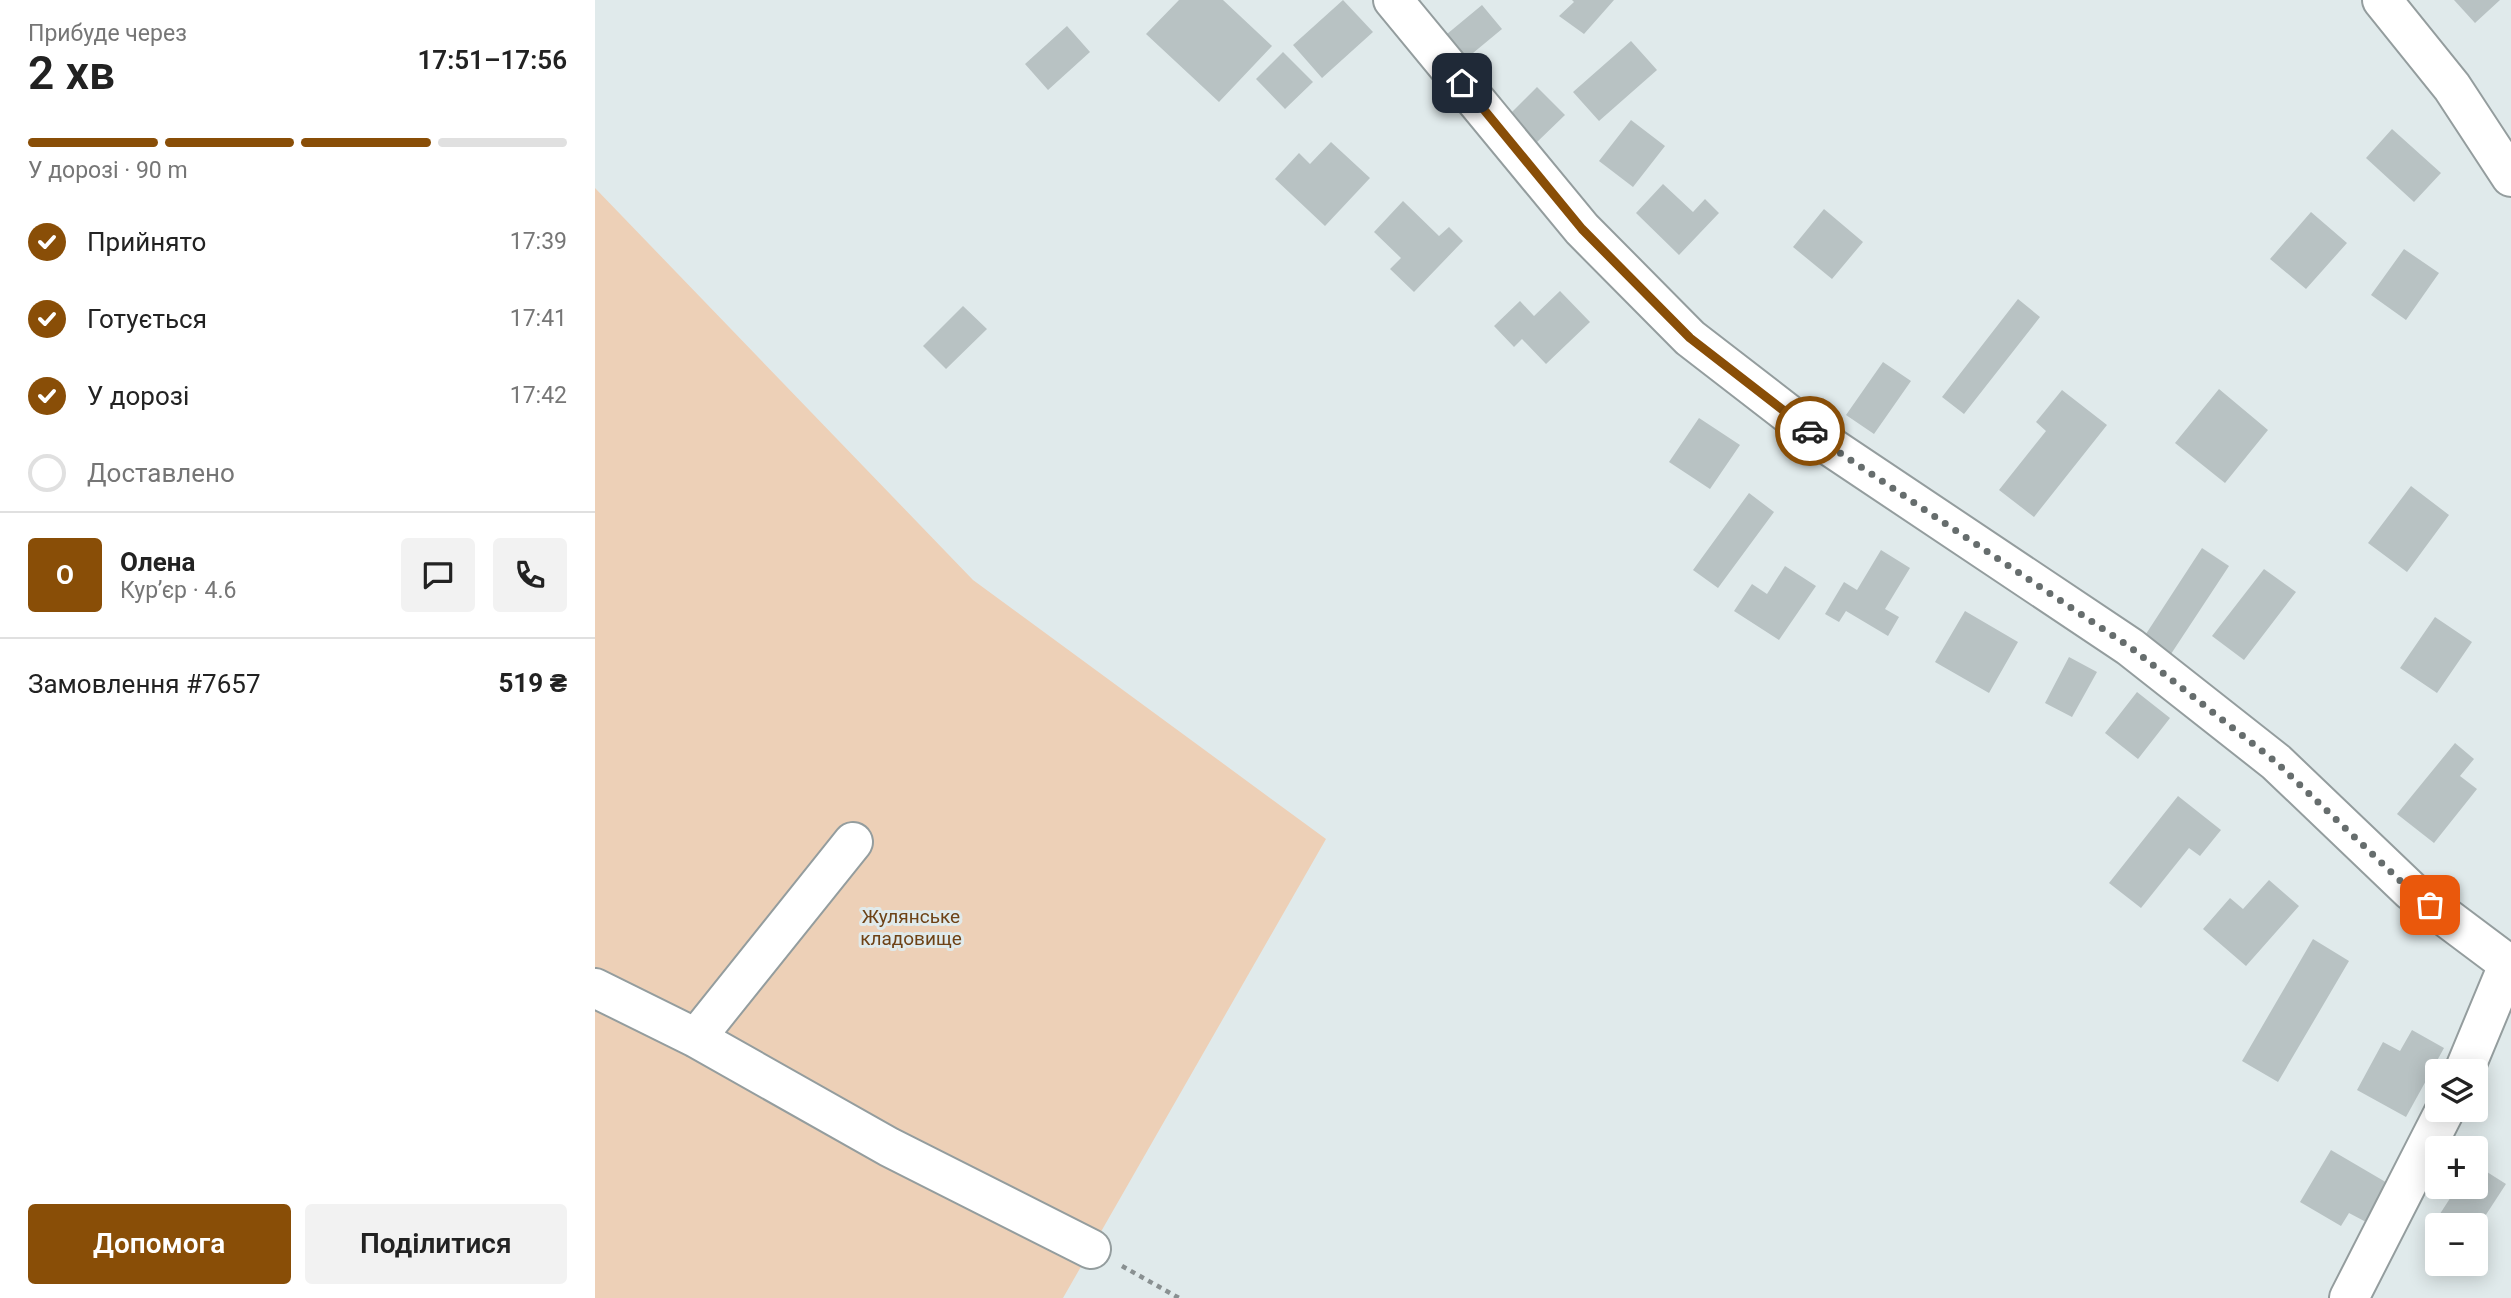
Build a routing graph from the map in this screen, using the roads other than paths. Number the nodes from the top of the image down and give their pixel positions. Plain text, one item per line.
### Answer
1 (1393, 0) edge
2 (2382, 0) edge
3 (2511, 177) edge
4 (853, 842) dead end
5 (2510, 966) edge
6 (595, 988) edge
7 (696, 1038) junction
8 (2468, 1059) edge
9 (2439, 1122) edge
10 (1091, 1249) road end
11 (2349, 1298) edge

1 - 5 street
2 - 3 street
4 - 7 street
5 - 8 street
6 - 7 street
7 - 10 street
9 - 11 street

